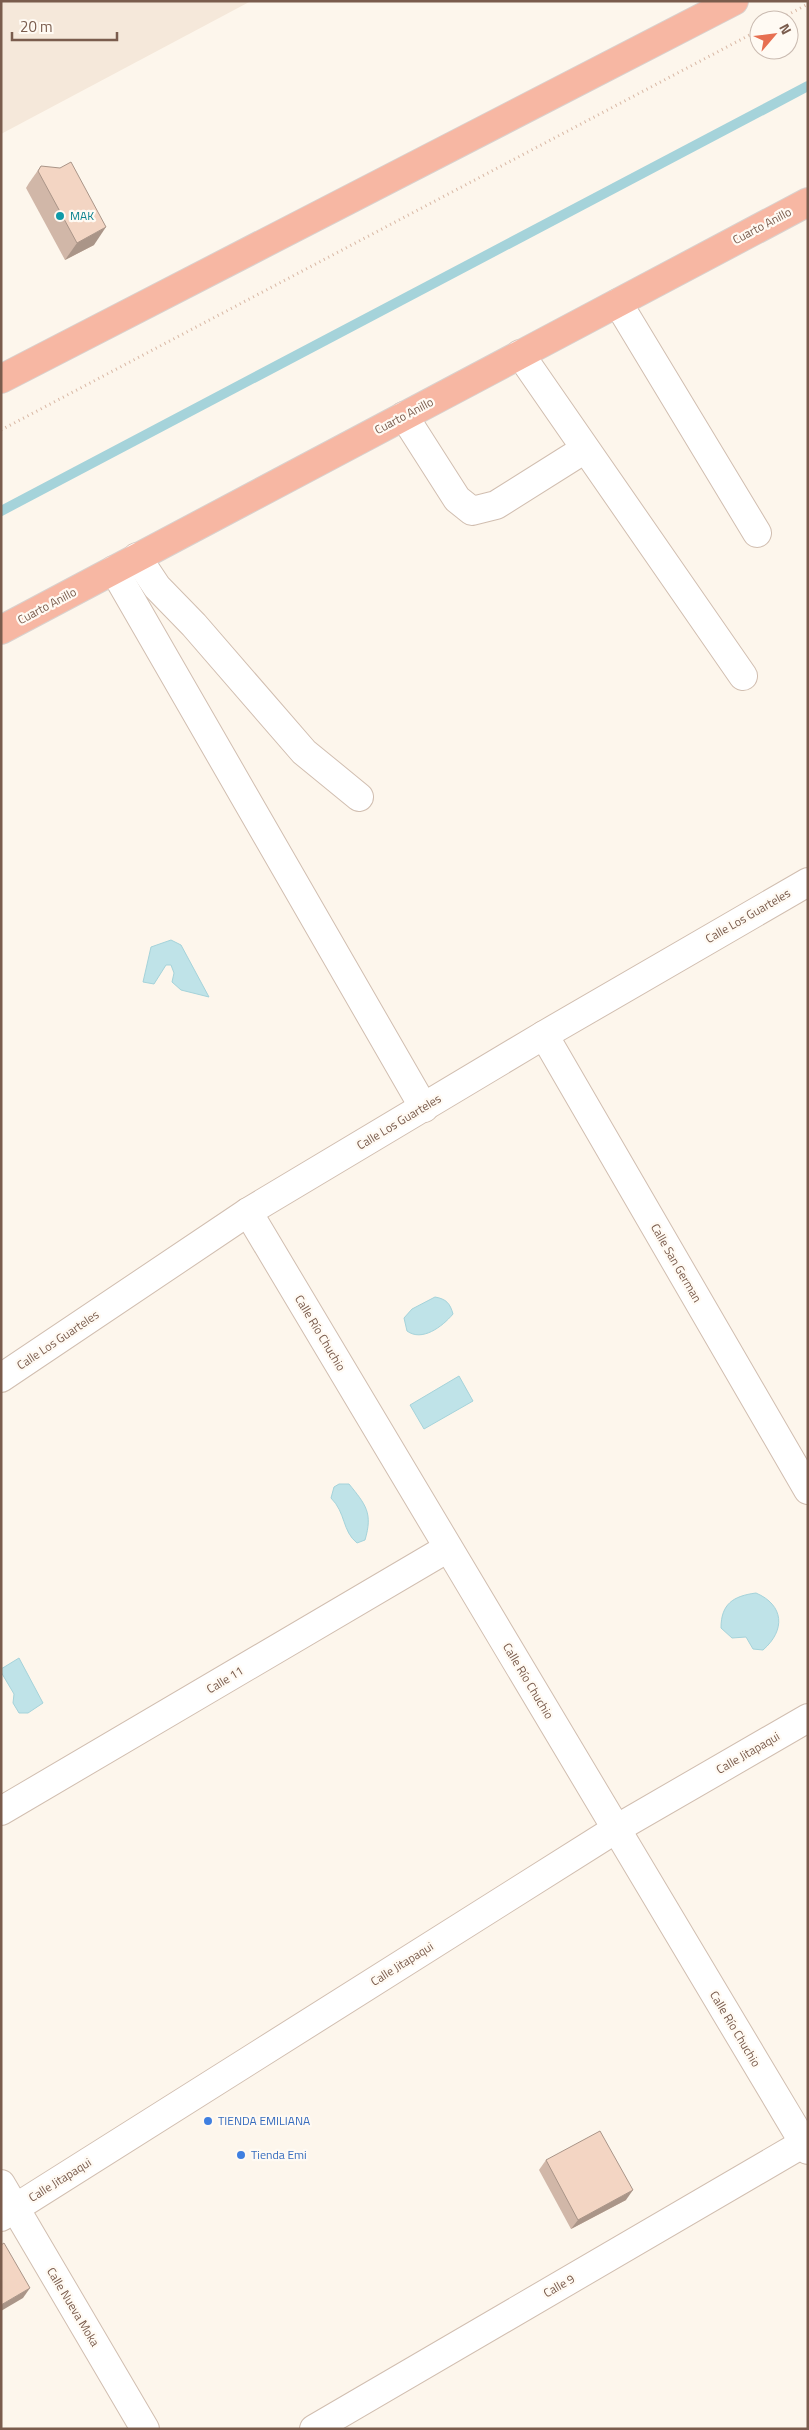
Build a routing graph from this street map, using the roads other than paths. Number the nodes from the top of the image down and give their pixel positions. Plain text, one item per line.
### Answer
1 (734, 1) edge
2 (808, 202) edge
3 (618, 303) junction
4 (520, 354) junction
5 (1, 379) edge
6 (404, 416) junction
7 (585, 449) junction
8 (757, 533) dead end
9 (137, 557) junction
10 (114, 570) junction
11 (1, 630) edge
12 (743, 676) dead end
13 (359, 797) dead end
14 (808, 882) edge
15 (544, 1035) junction
16 (424, 1108) junction
17 (248, 1212) junction
18 (1, 1378) edge
19 (808, 1490) edge
20 (448, 1548) junction
21 (808, 1718) edge
22 (1, 1811) edge
23 (616, 1829) junction
24 (806, 2146) edge
25 (1, 2184) edge
26 (8, 2213) edge
27 (145, 2429) edge
28 (314, 2429) edge

1 - 5 highway
2 - 3 highway, Cuarto Anillo
3 - 4 highway, Cuarto Anillo
3 - 8 street
4 - 6 highway, Cuarto Anillo
4 - 7 street
6 - 7 street
6 - 9 highway, Cuarto Anillo
7 - 12 street
9 - 10 highway, Cuarto Anillo
9 - 13 street
10 - 11 highway, Cuarto Anillo
10 - 16 street
14 - 15 street, Calle Los Guarteles
15 - 16 street, Calle Los Guarteles
15 - 19 street, Calle San German
16 - 17 street, Calle Los Guarteles
17 - 18 street, Calle Los Guarteles
17 - 20 street, Calle Río Chuchio
20 - 22 street, Calle 11
20 - 23 street, Calle Río Chuchio
21 - 23 street, Calle Jitapaqui
23 - 24 street, Calle Río Chuchio
23 - 26 street, Calle Jitapaqui
24 - 28 street, Calle 9
25 - 26 street, Calle Nueva Moka
26 - 27 street, Calle Nueva Moka

